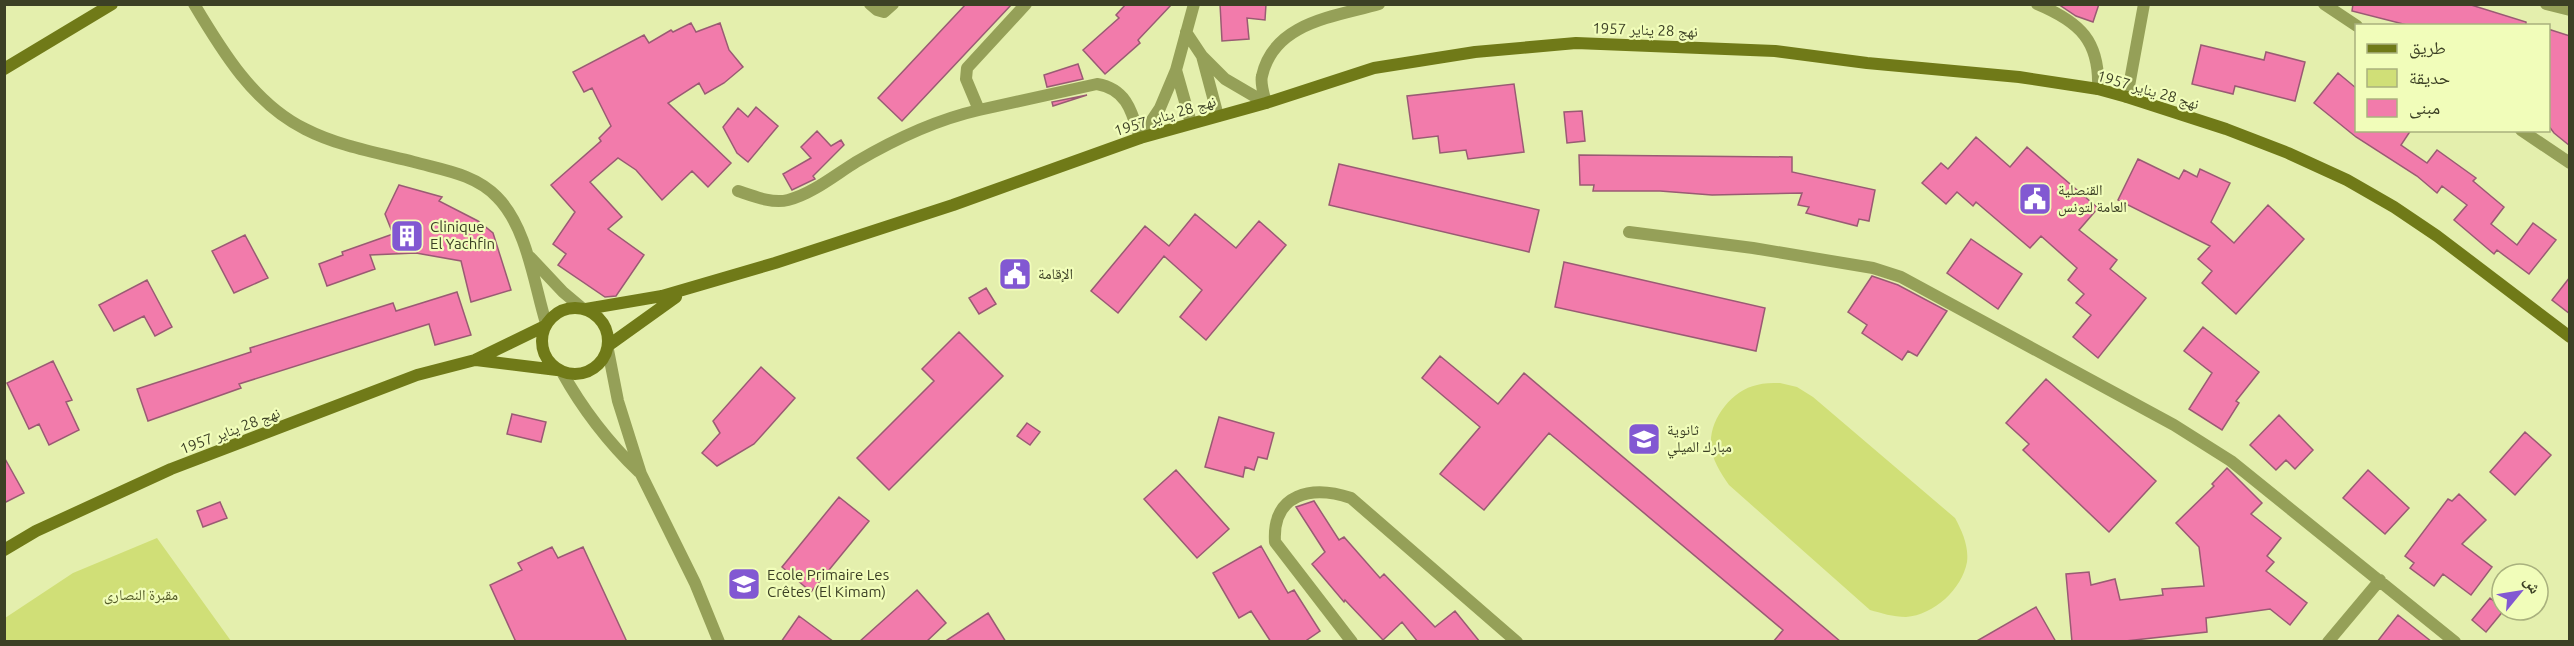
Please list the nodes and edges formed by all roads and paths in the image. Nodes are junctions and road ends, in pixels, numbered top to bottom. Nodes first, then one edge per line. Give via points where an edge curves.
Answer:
1 (112, 4) edge
2 (194, 4) edge
3 (870, 4) edge
4 (893, 4) edge
5 (1026, 4) edge
6 (1194, 4) edge
7 (1379, 4) edge
8 (2037, 4) edge
9 (2144, 4) edge
10 (2324, 4) edge
11 (2546, 4) edge
12 (2570, 10) edge
13 (2355, 25) edge
14 (1186, 32) junction
15 (1202, 56) junction
16 (4, 69) edge
17 (1176, 70) junction
18 (2098, 89) junction
19 (2127, 97) junction
20 (1266, 103) junction
21 (979, 110) junction
22 (1218, 116) junction
23 (1191, 123) junction
24 (2524, 132) edge
25 (1140, 138) junction
26 (2570, 163) edge
27 (738, 191) dead end
28 (1629, 232) dead end
29 (527, 254) junction
30 (687, 289) junction
31 (584, 308) junction
32 (545, 325) junction
33 (2570, 337) edge
34 (608, 348) junction
35 (474, 360) junction
36 (560, 371) junction
37 (642, 474) junction
38 (4, 550) edge
39 (2380, 580) junction
40 (719, 642) edge
41 (1352, 642) edge
42 (1517, 642) edge
43 (2328, 642) edge
44 (2455, 642) edge

1 - 16 street
2 - 29 street via 232,62 273,109 304,129 340,142 470,177 485,186 508,211
3 - 4 street via 884,12
5 - 21 street via 967,68 966,79
6 - 14 street
7 - 20 street via 1302,26 1274,47 1261,78
8 - 18 street via 2076,27 2089,40 2098,64
9 - 19 street
10 - 13 street
11 - 12 street
14 - 15 street
14 - 17 street
15 - 20 street via 1225,79
15 - 22 street
17 - 23 street
17 - 25 street via 1160,108
18 - 19 street, نهج 28 يناير 1957
18 - 20 street, نهج 28 يناير 1957 via 1775,51 1576,43 1476,51 1374,69
19 - 33 street, نهج 28 يناير 1957 via 2226,129 2347,180 2437,236
20 - 22 street, نهج 28 يناير 1957
21 - 25 street via 1105,85 1119,92 1129,104
21 - 27 street via 931,123 786,201
22 - 23 street, نهج 28 يناير 1957
23 - 25 street, نهج 28 يناير 1957
24 - 26 street
25 - 30 street, نهج 28 يناير 1957 via 867,234
28 - 39 street via 1764,249 1873,268 1901,277 2174,425 2231,461
29 - 31 street via 562,292
29 - 32 street
30 - 31 street, نهج 28 يناير 1957
30 - 34 street, نهج 28 يناير 1957 via 647,315
31 - 32 street via 562,310
31 - 34 street via 604,323
32 - 35 street, نهج 28 يناير 1957
32 - 36 street via 543,350
34 - 36 street via 598,366 590,371
34 - 37 street via 618,401
35 - 36 street, نهج 28 يناير 1957
35 - 38 street, نهج 28 يناير 1957 via 417,375 171,469 36,531
36 - 37 street via 589,416
37 - 40 street
39 - 43 street
39 - 44 street
41 - 42 street via 1275,542 1274,524 1280,510 1293,498 1331,492 1351,498

